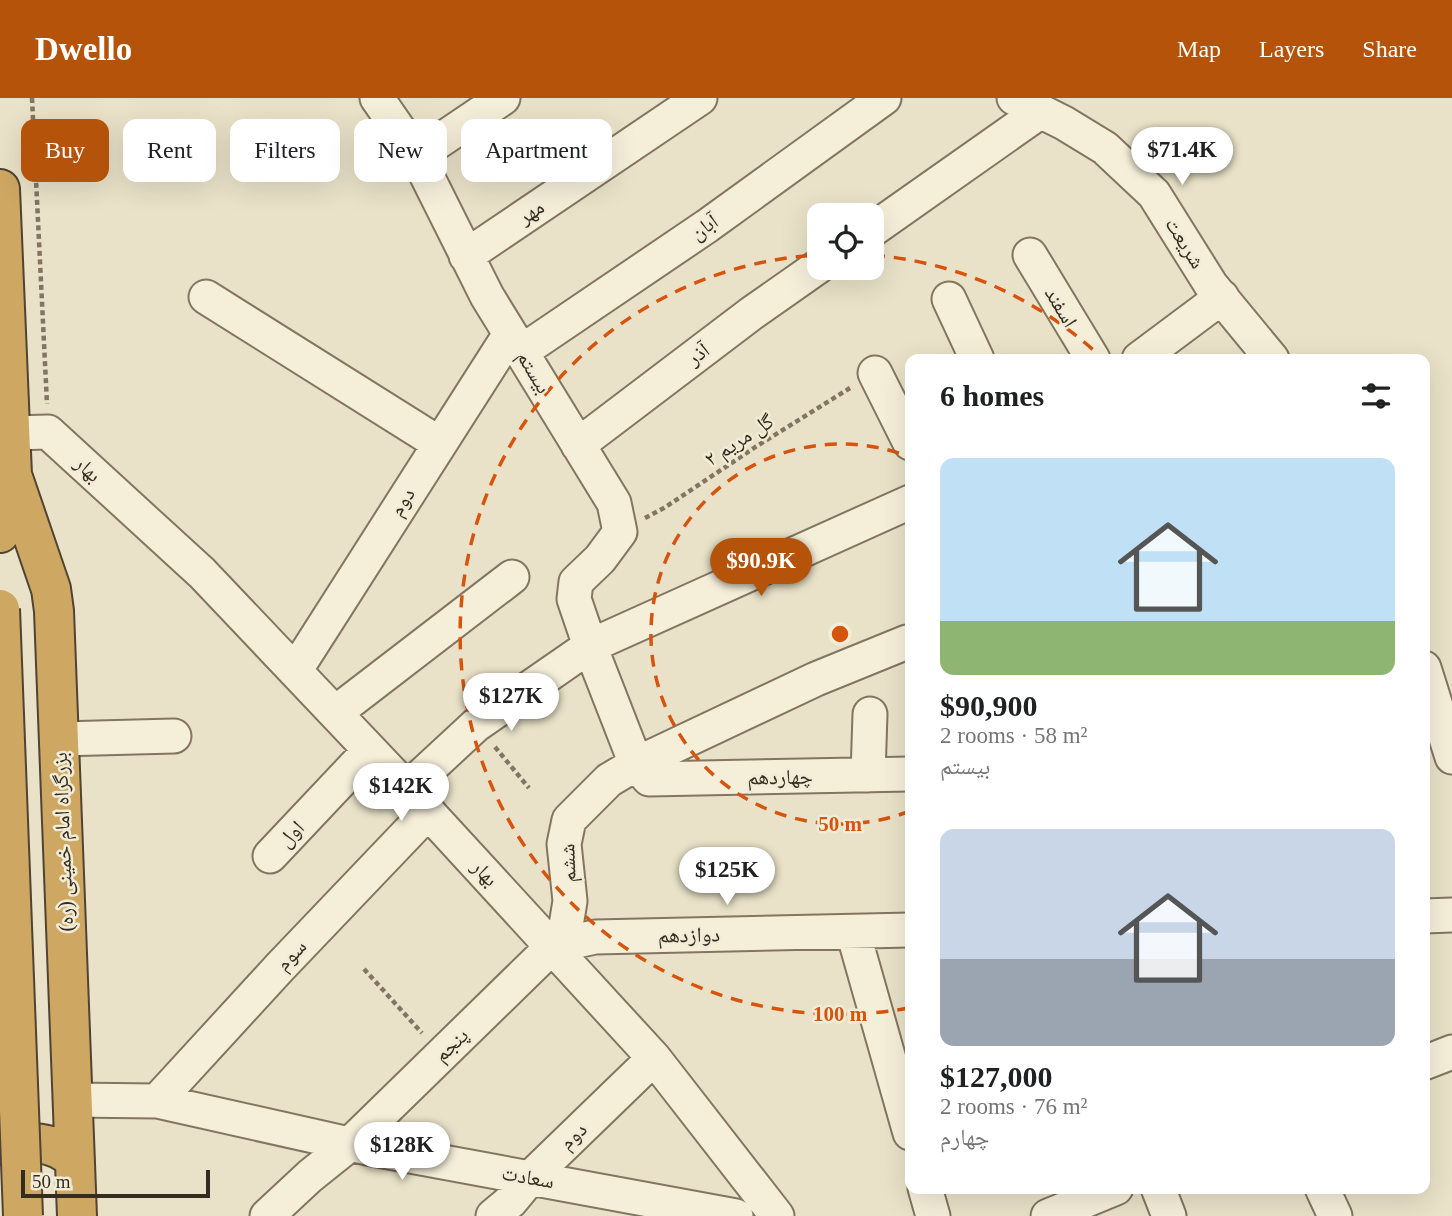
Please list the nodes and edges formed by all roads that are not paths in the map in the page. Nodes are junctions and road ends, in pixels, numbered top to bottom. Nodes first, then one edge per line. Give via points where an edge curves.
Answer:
1 (377, 98) edge
2 (503, 98) edge
3 (700, 98) edge
4 (884, 98) edge
5 (1028, 105) edge
6 (391, 119) edge
7 (447, 136) edge
8 (430, 182) edge
9 (0, 189) edge
10 (884, 220) edge
11 (1030, 255) dead end
12 (466, 256) junction
13 (807, 274) edge
14 (206, 297) dead end
15 (1222, 297) junction
16 (949, 299) dead end
17 (516, 343) junction
18 (975, 354) edge
19 (1090, 354) edge
20 (1146, 354) edge
21 (1268, 354) edge
22 (875, 373) road end
23 (10, 433) junction
24 (905, 433) edge
25 (440, 444) junction
26 (578, 445) junction
27 (12, 475) junction
28 (905, 504) edge
29 (0, 533) edge
30 (512, 577) dead end
31 (0, 609) edge
32 (905, 642) edge
33 (590, 646) junction
34 (295, 671) junction
35 (1430, 696) edge
36 (335, 713) junction
37 (870, 714) dead end
38 (174, 736) dead end
39 (59, 739) junction
40 (370, 750) junction
41 (1442, 752) edge
42 (642, 771) junction
43 (905, 774) edge
44 (868, 775) junction
45 (417, 800) junction
46 (270, 856) dead end
47 (1452, 915) edge
48 (1430, 916) edge
49 (905, 930) edge
50 (853, 932) junction
51 (553, 946) junction
52 (1452, 1052) edge
53 (654, 1058) junction
54 (1430, 1061) edge
55 (72, 1100) junction
56 (157, 1101) junction
57 (905, 1115) edge
58 (350, 1144) junction
59 (0, 1145) edge
60 (75, 1160) junction
61 (927, 1194) edge
62 (1101, 1194) edge
63 (1160, 1194) edge
64 (1325, 1194) edge
65 (514, 1203) edge
66 (23, 1216) edge
67 (77, 1216) edge
68 (267, 1216) edge
69 (736, 1216) edge
70 (777, 1216) edge
71 (933, 1216) edge
72 (1048, 1216) edge
73 (1169, 1216) edge
74 (1335, 1216) edge

1 - 6 street, بیستم
2 - 7 street
3 - 12 street, مهر
4 - 17 street, آبان via 707,226
5 - 10 street
5 - 15 street, شریعت via 1105,148 1154,194
8 - 12 street, بیستم
9 - 23 highway, بزرگراه امام خمینی (ره)
11 - 19 street, اسفند
12 - 17 street, بیستم
13 - 26 street, آذر
14 - 25 street
15 - 20 street
15 - 21 street, شریعت
16 - 18 street
17 - 25 street, دوم
17 - 26 street, بیستم
22 - 24 street
23 - 27 highway, بزرگراه امام خمینی (ره)
23 - 34 street, بهار via 48,432 202,573
25 - 34 street, دوم
26 - 33 street, بیستم via 614,503 620,532 576,582 574,598
27 - 29 highway, بزرگراه امام خمینی (ره)
27 - 39 highway, بزرگراه امام خمینی (ره) via 52,594
28 - 33 street
30 - 36 street
31 - 66 highway, bridge
32 - 42 street, ششم via 816,679
33 - 42 street
33 - 45 street, سوم via 477,725
34 - 36 street, بهار
35 - 41 street
36 - 40 street, بهار
37 - 44 street
38 - 39 street
39 - 55 highway, بزرگراه امام خمینی (ره)
40 - 45 street, بهار
40 - 46 street, اول
42 - 44 street, چهاردهم
42 - 51 street, ششم via 609,780 569,820 564,844 570,901 565,932
43 - 44 street, چهاردهم
45 - 51 street, بهار
45 - 56 street, سوم via 280,967
47 - 48 street
49 - 50 street, دوازدهم
50 - 51 street, دوازدهم via 595,937
50 - 57 street
51 - 53 street, بهار
51 - 58 street, پنجم
52 - 54 street
53 - 65 street, دوم
53 - 70 street, بهار
55 - 56 street, سعادت
55 - 60 highway, بزرگراه امام خمینی (ره)
56 - 58 street, سعادت
58 - 65 street, سعادت
58 - 68 street, پنجم
59 - 60 highway via 35,1142 64,1151
60 - 67 highway, بزرگراه امام خمینی (ره)
61 - 71 street
62 - 72 street
63 - 73 street
64 - 74 street
65 - 69 street, سعادت

